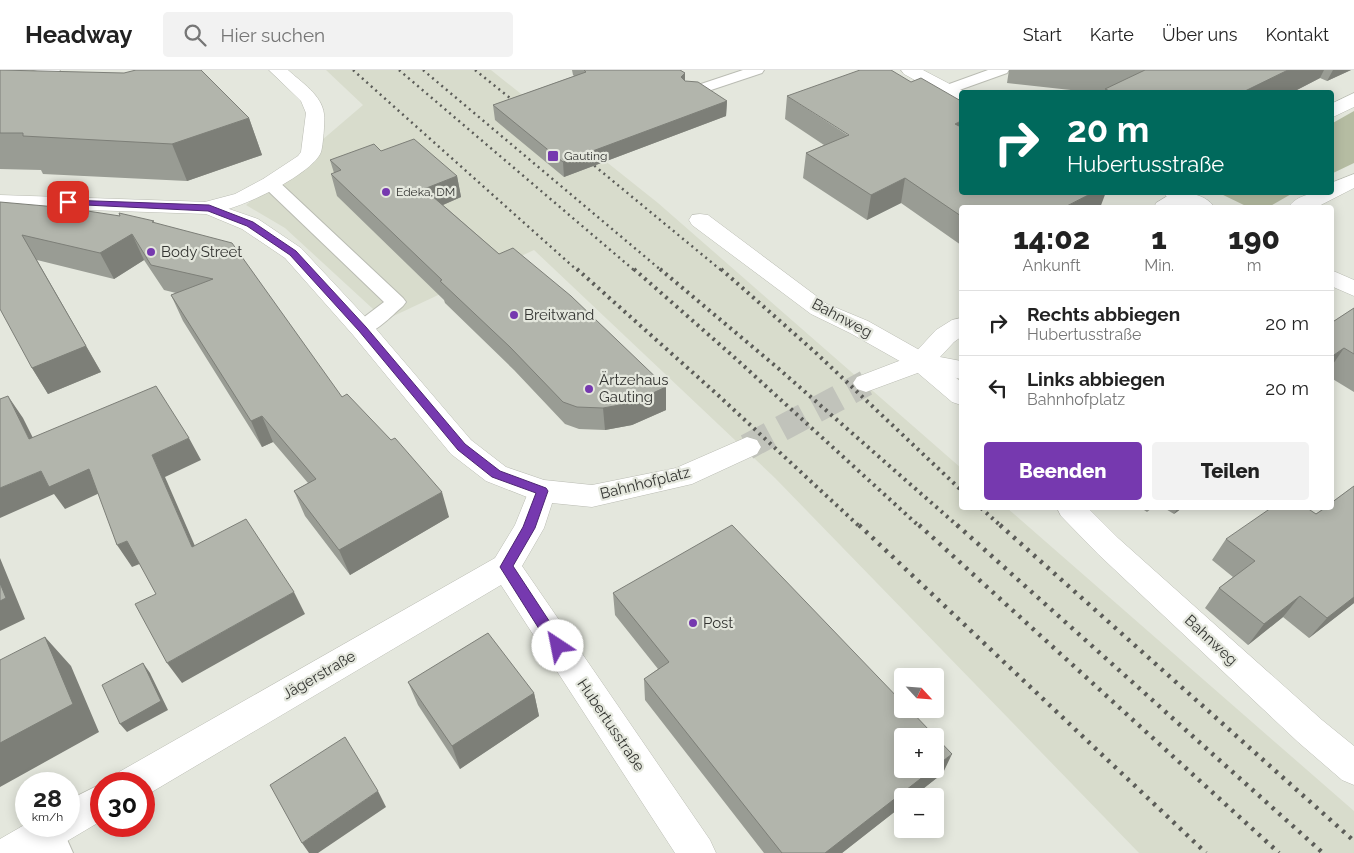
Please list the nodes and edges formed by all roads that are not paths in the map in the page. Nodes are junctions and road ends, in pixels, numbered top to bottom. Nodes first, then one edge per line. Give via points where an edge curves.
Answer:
1 (53, 70) edge
2 (278, 70) edge
3 (757, 70) edge
4 (913, 70) edge
5 (1002, 70) edge
6 (0, 85) edge
7 (961, 90) edge
8 (692, 92) edge
9 (0, 93) edge
10 (29, 94) edge
11 (953, 94) edge
12 (1354, 99) edge
13 (1334, 110) edge
14 (1354, 180) edge
15 (270, 183) junction
16 (1334, 190) edge
17 (1181, 195) edge
18 (1184, 195) edge
19 (1324, 195) edge
20 (0, 200) edge
21 (1168, 205) edge
22 (1200, 205) edge
23 (1304, 205) edge
24 (209, 208) junction
25 (700, 220) dead end
26 (1334, 279) edge
27 (1354, 290) edge
28 (959, 327) edge
29 (362, 329) junction
30 (921, 362) junction
31 (959, 370) edge
32 (866, 383) tunnel mouth
33 (959, 394) edge
34 (747, 447) tunnel mouth
35 (542, 491) junction
36 (1073, 510) edge
37 (506, 567) junction
38 (1354, 768) edge
39 (153, 772) edge
40 (49, 837) edge
41 (12, 853) edge
42 (697, 853) edge

1 - 6 lane
2 - 15 street via 309,99 315,113 311,152 305,160
3 - 8 lane
4 - 11 street
5 - 7 lane
9 - 10 lane
12 - 13 street
14 - 16 street
15 - 24 street via 242,198
15 - 29 lane via 396,302
17 - 21 street
18 - 22 street
19 - 23 street
20 - 24 street
24 - 29 street, Bahnhofplatz via 250,224 285,246
25 - 30 street, Bahnweg via 819,309
26 - 27 street
28 - 30 street via 945,336
29 - 35 street, Bahnhofplatz via 462,447 496,474
30 - 31 street
30 - 32 street
30 - 33 street, Bahnweg
34 - 35 street, Bahnhofplatz via 682,477 592,496
35 - 37 street via 529,528
36 - 38 street, Bahnweg via 1108,546
37 - 39 street, Jägerstraße
37 - 42 street, Hubertusstraße
40 - 41 street

